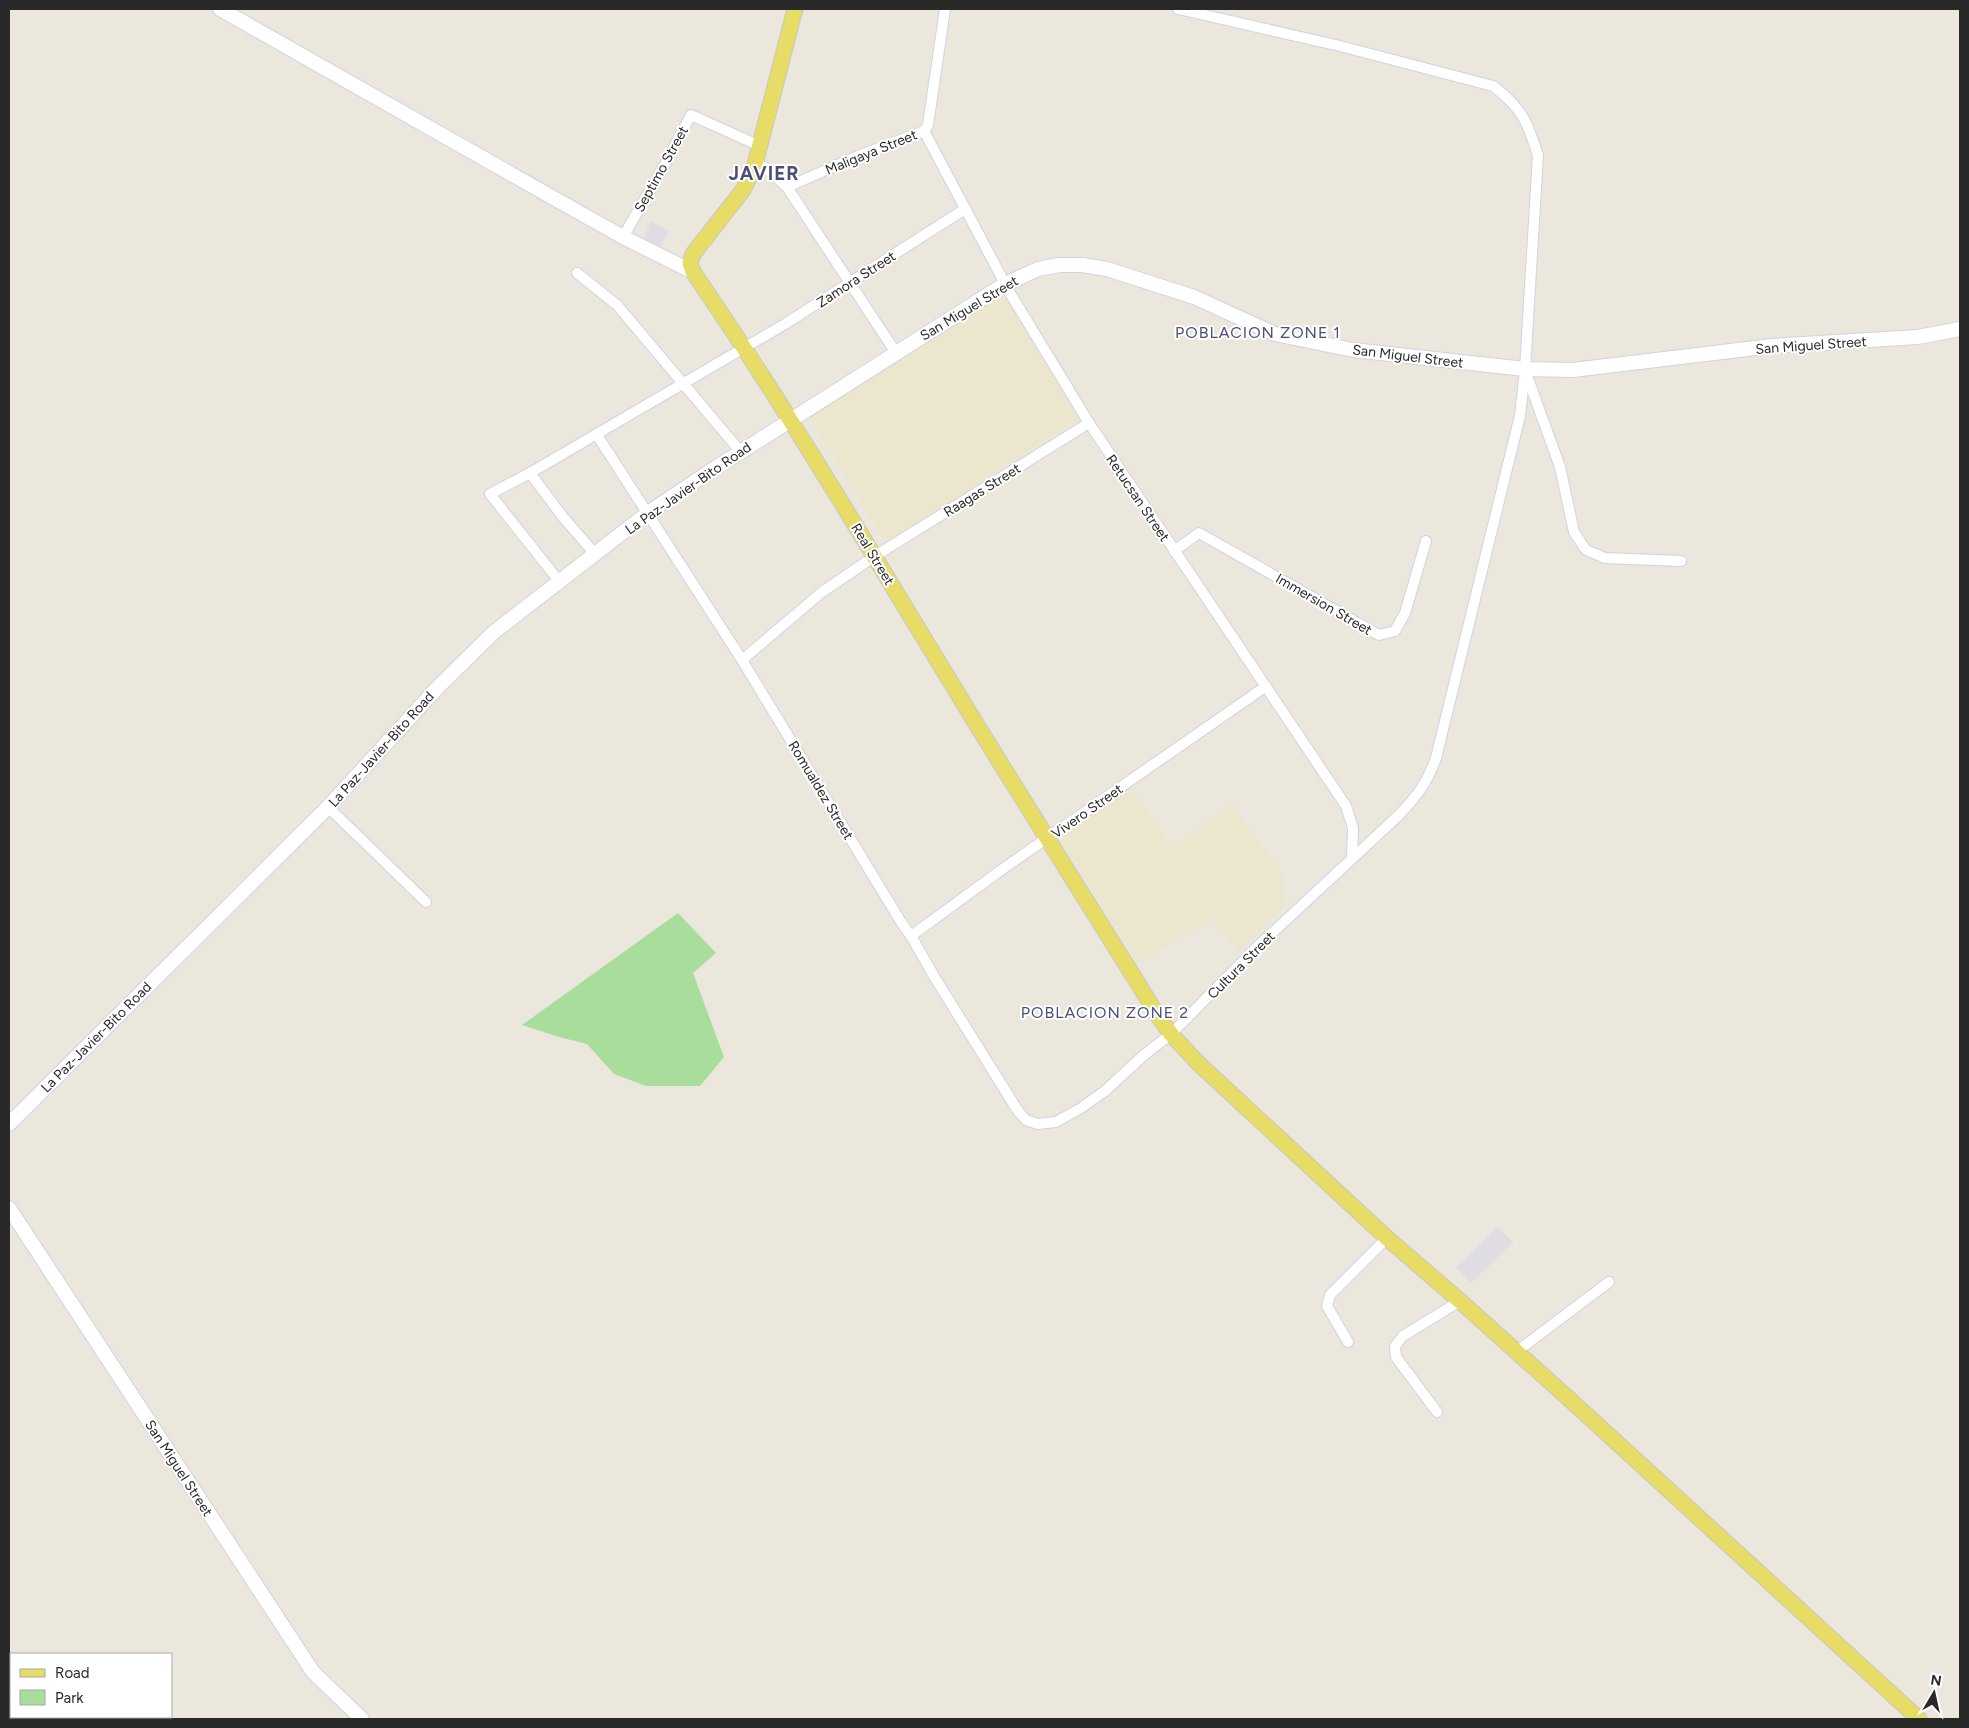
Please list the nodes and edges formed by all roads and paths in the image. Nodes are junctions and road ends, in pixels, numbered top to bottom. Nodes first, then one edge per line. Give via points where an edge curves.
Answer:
1 (220, 9) edge
2 (795, 9) edge
3 (945, 9) edge
4 (1178, 9) edge
5 (924, 131) junction
6 (760, 146) junction
7 (756, 164) junction
8 (787, 188) junction
9 (965, 209) junction
10 (623, 237) junction
11 (692, 272) junction
12 (577, 273) dead end
13 (849, 284) junction
14 (1005, 284) junction
15 (1960, 329) edge
16 (745, 348) junction
17 (896, 353) junction
18 (1525, 369) junction
19 (683, 383) junction
20 (790, 419) junction
21 (1089, 423) junction
22 (596, 435) junction
23 (740, 451) junction
24 (530, 473) junction
25 (648, 514) junction
26 (1426, 541) dead end
27 (1174, 551) junction
28 (595, 554) junction
29 (875, 556) junction
30 (1681, 561) dead end
31 (560, 581) junction
32 (742, 660) junction
33 (1265, 687) junction
34 (328, 808) junction
35 (1048, 839) junction
36 (1352, 858) junction
37 (426, 902) dead end
38 (911, 936) junction
39 (1171, 1034) junction
40 (1056, 1122) joint
41 (9, 1124) edge
42 (9, 1208) edge
43 (1387, 1238) junction
44 (1609, 1282) dead end
45 (1460, 1301) junction
46 (1348, 1342) dead end
47 (1516, 1352) junction
48 (1437, 1412) dead end
49 (362, 1719) edge
50 (1919, 1719) edge

1 - 10 street
2 - 6 main road
3 - 5 street, Maligaya Street via 928,125
4 - 18 street, Cultura Street via 1340,46 1493,86 1510,99 1528,123 1538,155
5 - 8 street, Maligaya Street
5 - 9 street, Retucsan Street
6 - 7 main road
6 - 10 street, Septimo Street via 690,115
7 - 8 street via 771,172
7 - 11 main road via 743,190 693,254
8 - 13 street
9 - 13 street, Zamora Street
9 - 14 street, Retucsan Street
10 - 11 street
11 - 16 main road, Real Street
12 - 19 street via 617,305
13 - 16 street, Zamora Street
13 - 17 street
14 - 17 street, San Miguel Street
14 - 18 street, San Miguel Street via 1038,269 1082,265 1194,297 1274,334 1353,350
14 - 21 street, Retucsan Street
15 - 18 street, San Miguel Street via 1918,338 1772,346 1573,370
16 - 19 street, Zamora Street
16 - 20 main road, Real Street
17 - 20 street, San Miguel Street
18 - 30 street via 1560,467 1574,532 1586,550 1605,558
18 - 36 street, Cultura Street via 1520,416 1430,773 1417,796
19 - 22 street
19 - 23 street
20 - 23 street, La Paz-Javier-Bito Road
20 - 29 main road, Real Street
21 - 27 street, Retucsan Street
21 - 29 street, Raagas Street
22 - 24 street
22 - 25 street, Romualdez Street
23 - 25 street, La Paz-Javier-Bito Road
24 - 28 street
24 - 31 street via 490,494
25 - 28 street, La Paz-Javier-Bito Road
25 - 32 street, Romualdez Street
26 - 27 street, Immersion Street via 1405,613 1395,631 1379,635 1199,533
27 - 33 street, Retucsan Street
28 - 31 street, La Paz-Javier-Bito Road
29 - 32 street, Raagas Street via 822,592
29 - 35 main road, Real Street
31 - 34 street, La Paz-Javier-Bito Road via 479,646 400,726
32 - 38 street, Romualdez Street
33 - 35 street, Vivero Street
33 - 36 street, Retucsan Street via 1346,806 1354,828
34 - 37 street
34 - 41 street, La Paz-Javier-Bito Road
35 - 38 street, Vivero Street
35 - 39 main road, Real Street
36 - 39 street, Cultura Street
38 - 40 street, Romualdez Street via 1018,1111 1026,1120 1038,1124
39 - 40 street, Cultura Street via 1105,1091
39 - 43 main road, Real Street via 1198,1063
42 - 49 street, San Miguel Street via 313,1672
43 - 45 main road, Real Street
43 - 46 street via 1330,1295 1327,1306
44 - 47 street
45 - 47 main road, Real Street
45 - 48 street via 1403,1336 1395,1346 1396,1357
47 - 50 main road, Real Street

